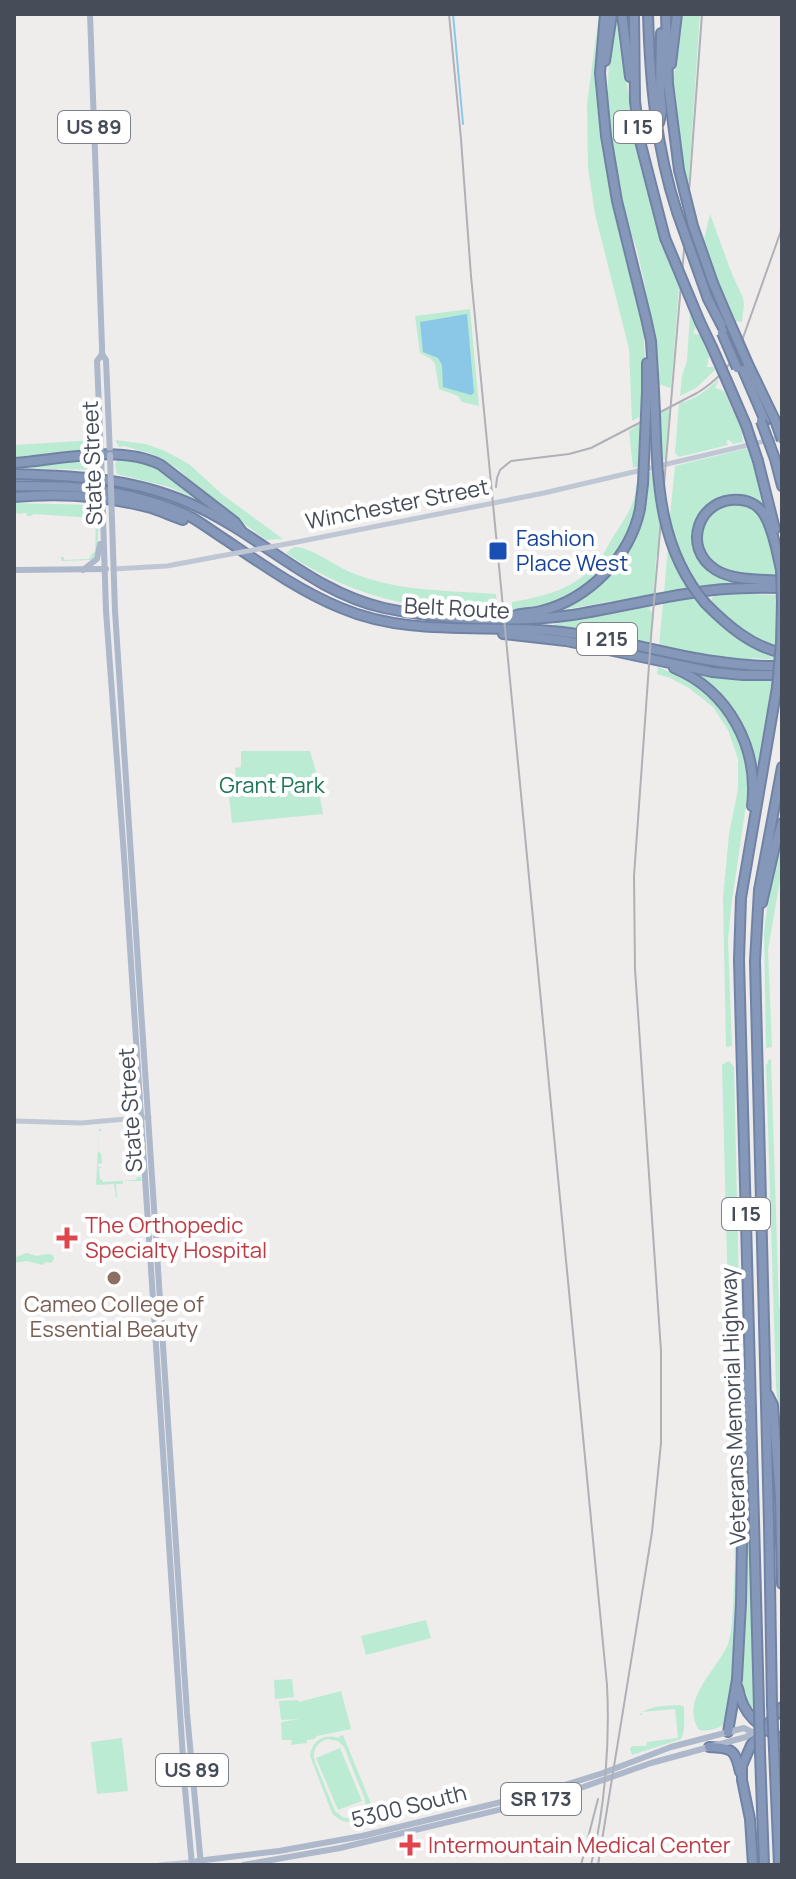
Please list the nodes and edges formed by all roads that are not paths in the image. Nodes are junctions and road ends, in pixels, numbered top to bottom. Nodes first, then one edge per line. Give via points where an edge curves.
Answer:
1 (90, 14) edge
2 (605, 14) edge
3 (612, 14) edge
4 (622, 14) edge
5 (634, 14) edge
6 (648, 14) edge
7 (664, 14) edge
8 (677, 14) edge
9 (670, 105) junction
10 (603, 107) junction
11 (657, 127) junction
12 (640, 141) junction
13 (708, 299) junction
14 (651, 391) junction
15 (767, 421) junction
16 (782, 438) edge
17 (105, 455) junction
18 (776, 458) junction
19 (14, 463) edge
20 (782, 469) edge
21 (14, 474) edge
22 (14, 486) edge
23 (782, 486) edge
24 (14, 497) edge
25 (103, 517) junction
26 (243, 534) junction
27 (223, 538) junction
28 (104, 569) junction
29 (113, 569) junction
30 (14, 570) edge
31 (83, 570) junction
32 (781, 570) edge
33 (782, 581) edge
34 (782, 590) edge
35 (782, 602) edge
36 (460, 617) junction
37 (430, 628) junction
38 (781, 643) edge
39 (782, 653) edge
40 (627, 654) junction
41 (782, 666) edge
42 (782, 674) edge
43 (782, 767) edge
44 (782, 823) edge
45 (741, 898) junction
46 (756, 931) junction
47 (145, 1118) junction
48 (14, 1121) edge
49 (749, 1362) junction
50 (766, 1391) junction
51 (782, 1584) edge
52 (737, 1679) junction
53 (782, 1707) edge
54 (782, 1725) edge
55 (764, 1729) junction
56 (728, 1732) junction
57 (752, 1732) junction
58 (782, 1739) edge
59 (709, 1747) junction
60 (742, 1780) junction
61 (321, 1848) junction
62 (192, 1863) edge
63 (201, 1863) edge
64 (160, 1865) edge
65 (243, 1865) edge
66 (753, 1865) edge
67 (764, 1865) edge
68 (779, 1865) edge

1 - 17 main road, State Street / US 89 via 102,354 97,361
2 - 10 highway
3 - 10 highway
4 - 12 highway
5 - 12 highway, Veterans Memorial Highway / I 15
6 - 11 highway, I 15
7 - 9 highway
7 - 11 highway via 662,112
8 - 9 highway
9 - 15 highway, bridge via 693,226
10 - 14 highway via 611,169 646,318
11 - 13 highway, I 15, bridge via 677,212
12 - 32 highway, Veterans Memorial Highway / I 15, bridge via 665,238 758,461
13 - 15 highway, bridge
13 - 15 highway, I 15, bridge
14 - 36 highway, bridge via 640,510 623,551 598,581 542,611
14 - 39 highway, bridge via 661,505 679,565 691,587 741,636
15 - 16 highway, bridge
15 - 18 highway, I 15, bridge
16 - 29 main road, Winchester Street, bridge via 518,499 161,567
17 - 19 highway
17 - 25 main road, State Street / US 89, bridge
17 - 26 highway via 161,465 235,522
17 - 29 main road, State Street / US 89, bridge
18 - 20 highway
18 - 23 highway, I 15
21 - 26 highway, Belt Route / I 215 via 96,478 152,489 198,507
22 - 27 highway, Belt Route / I 215 via 97,489 150,501
24 - 27 highway via 96,498 148,507
25 - 28 main road, State Street / US 89
25 - 31 main road via 99,555
26 - 36 highway, Belt Route / I 215 via 351,598 395,610
27 - 37 highway, Belt Route / I 215 via 342,609
28 - 29 main road, Winchester Street
28 - 31 main road, Winchester Street
28 - 47 main road, State Street / US 89
29 - 47 main road, State Street / US 89
30 - 31 main road, Winchester Street
32 - 33 highway via 757,506 728,500 707,510 697,534 707,562 731,576
32 - 35 highway, Veterans Memorial Highway / I 15, bridge
34 - 36 highway, Belt Route / I 215 via 697,592 540,619
35 - 38 highway, Veterans Memorial Highway / I 15
37 - 40 highway via 545,638
37 - 41 highway, Belt Route / I 215 via 560,632 713,662
38 - 45 highway, Veterans Memorial Highway / I 15, bridge
40 - 42 highway via 712,672
40 - 45 highway via 694,678 723,702 739,728 753,779
43 - 46 highway, Veterans Memorial Highway / I 15
44 - 46 highway
45 - 49 highway, Veterans Memorial Highway / I 15
46 - 50 highway, Veterans Memorial Highway / I 15
47 - 48 main road
47 - 62 main road, State Street / US 89
47 - 63 main road, State Street / US 89
49 - 52 highway via 744,1375
49 - 67 highway, Veterans Memorial Highway / I 15, bridge
50 - 51 highway via 773,1405
50 - 68 highway, Veterans Memorial Highway / I 15, bridge
52 - 55 highway via 742,1706
52 - 56 highway
53 - 55 highway
54 - 55 main road, 5300 South / SR 173
55 - 57 main road, 5300 South / SR 173
55 - 58 highway
55 - 60 highway via 745,1757
56 - 57 main road, 5300 South / SR 173
56 - 61 main road, 5300 South / SR 173 via 546,1791
57 - 59 main road, 5300 South / SR 173
59 - 60 highway via 733,1751
59 - 61 main road, 5300 South / SR 173 via 548,1798
60 - 66 highway
61 - 63 main road, 5300 South / SR 173
61 - 65 main road
62 - 63 main road, 5300 South / SR 173
62 - 64 main road, 5300 South

